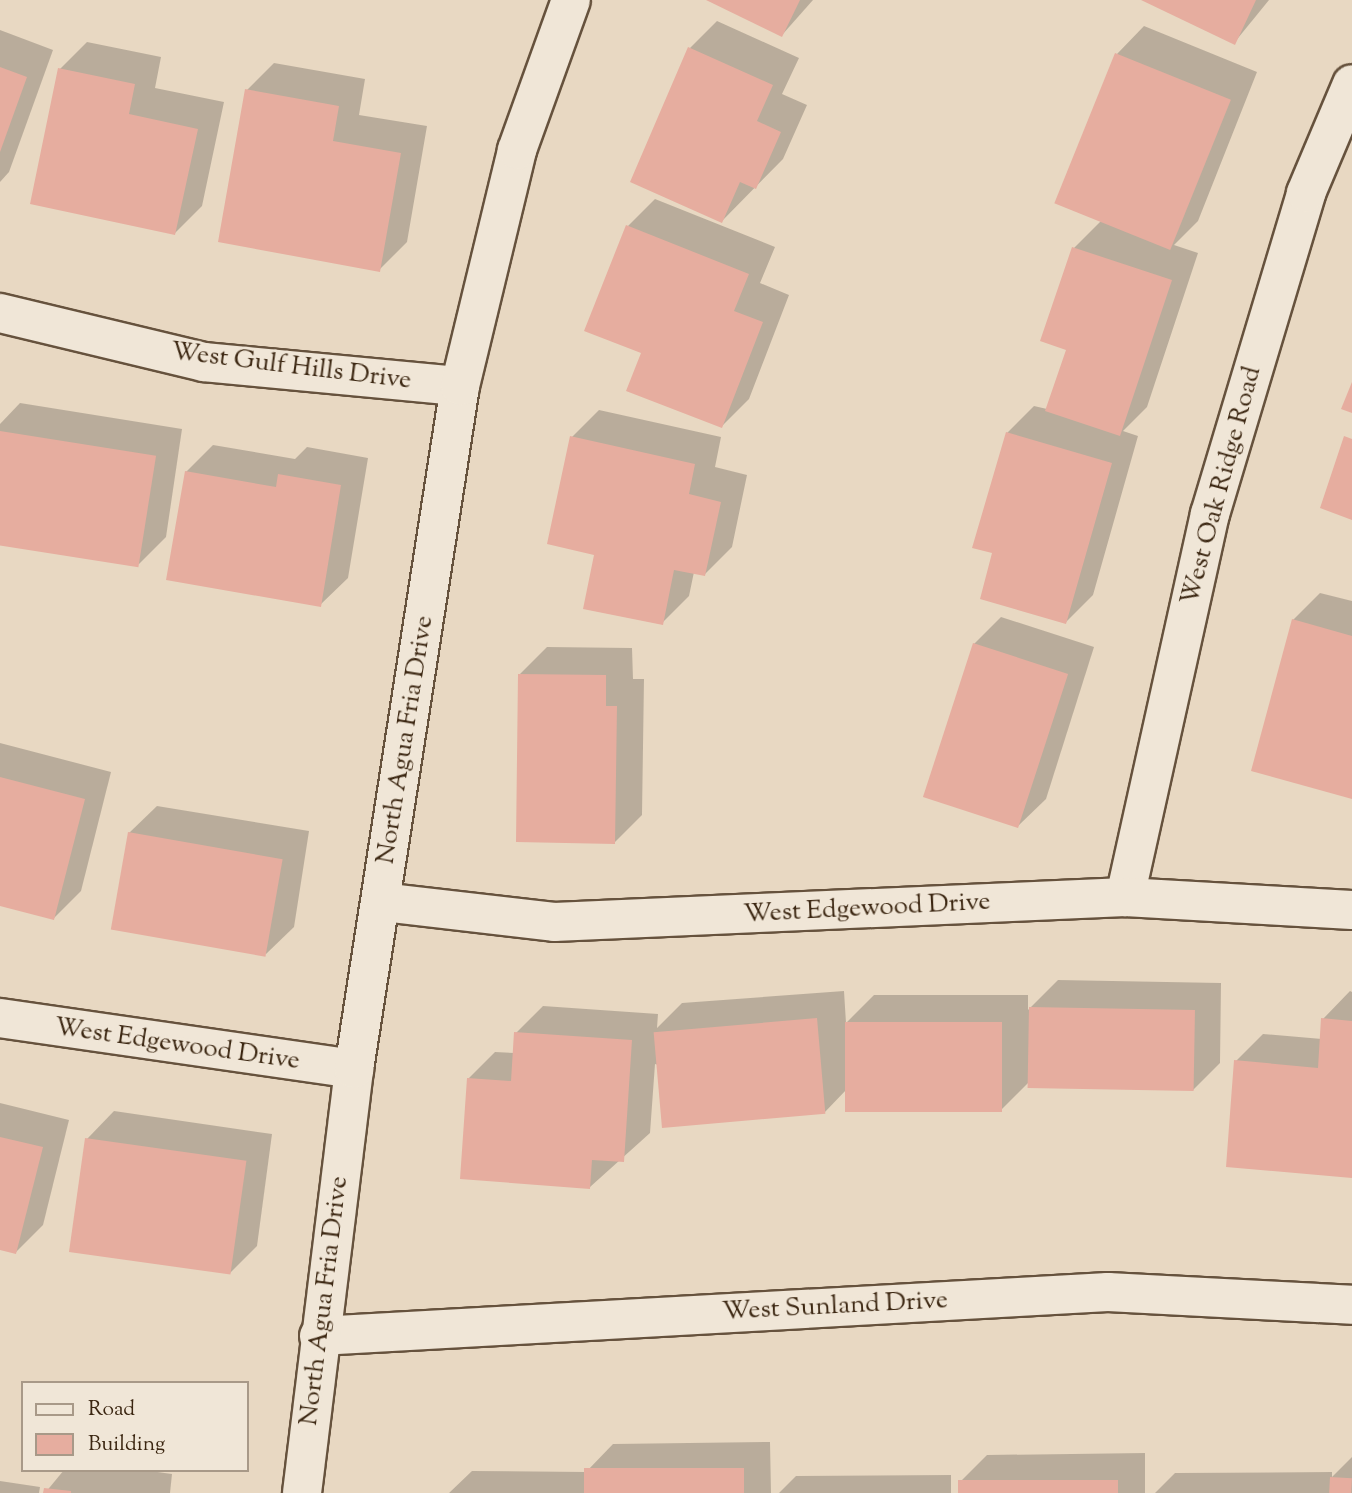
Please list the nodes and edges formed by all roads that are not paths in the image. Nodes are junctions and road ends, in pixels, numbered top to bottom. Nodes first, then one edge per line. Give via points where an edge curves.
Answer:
1 (571, 0) edge
2 (1352, 84) edge
3 (0, 313) edge
4 (460, 386) junction
5 (1125, 897) junction
6 (382, 902) junction
7 (1352, 910) edge
8 (0, 1018) edge
9 (354, 1069) junction
10 (1352, 1305) edge
11 (319, 1336) junction
12 (302, 1493) edge

1 - 4 street, North Agua Fria Drive via 517,150
2 - 5 street, West Oak Ridge Road via 1306,193 1210,514
3 - 4 street, West Gulf Hills Drive via 204,362
4 - 6 street, North Agua Fria Drive
5 - 6 street, West Edgewood Drive via 554,922
5 - 7 street, West Edgewood Drive
6 - 9 street, North Agua Fria Drive
8 - 9 street, West Edgewood Drive
9 - 11 street, North Agua Fria Drive
10 - 11 street, West Sunland Drive via 1108,1292
11 - 12 street, North Agua Fria Drive

